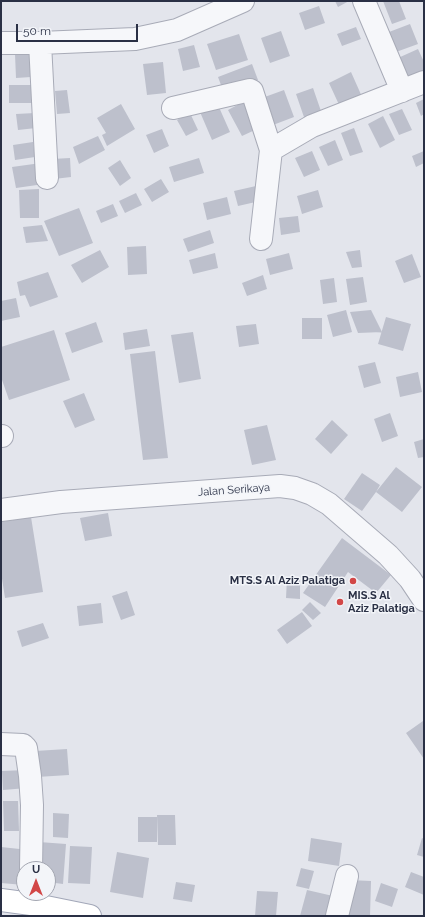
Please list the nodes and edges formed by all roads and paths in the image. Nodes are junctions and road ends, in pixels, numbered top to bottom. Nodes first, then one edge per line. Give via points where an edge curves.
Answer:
1 (243, 1) edge
2 (364, 1) edge
3 (1, 43) edge
4 (40, 43) junction
5 (424, 82) edge
6 (402, 91) junction
7 (173, 108) dead end
8 (271, 150) junction
9 (47, 178) dead end
10 (261, 239) dead end
11 (1, 510) edge
12 (424, 600) edge
13 (1, 744) edge
14 (31, 861) edge
15 (347, 876) dead end
16 (1, 900) edge
17 (16, 900) edge
18 (37, 901) edge
19 (86, 916) edge
20 (337, 916) edge

1 - 4 street via 177,30 135,39
2 - 6 street
3 - 4 street
4 - 9 street
5 - 6 street
6 - 8 street via 312,126
7 - 8 street via 251,90
8 - 10 street
11 - 12 street, Jalan Serikaya via 61,502 280,486 295,488 329,504 388,555 410,579
13 - 14 street via 23,745 26,748 32,805
15 - 20 street
16 - 17 main road
18 - 19 main road

